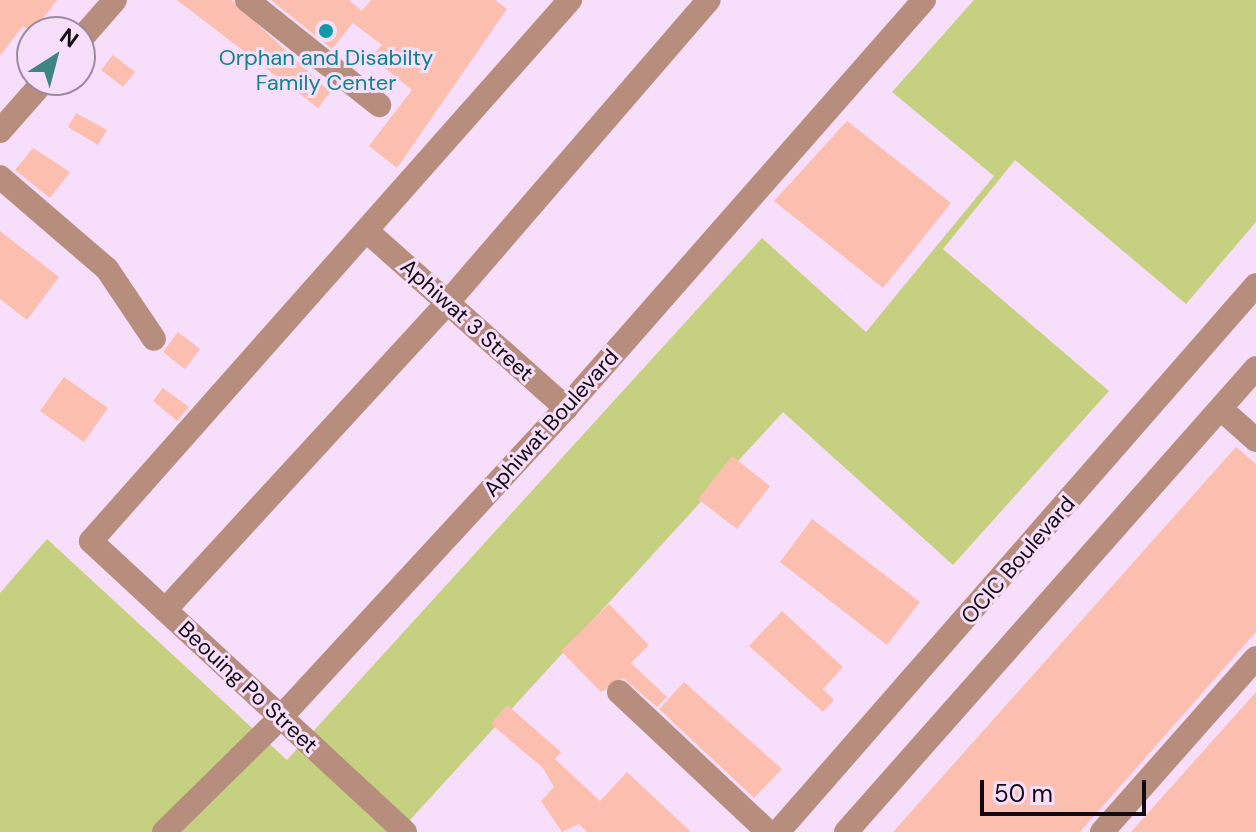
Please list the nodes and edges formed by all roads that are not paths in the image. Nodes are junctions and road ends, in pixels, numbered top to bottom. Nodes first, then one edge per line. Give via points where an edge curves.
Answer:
1 (115, 0) edge
2 (247, 0) edge
3 (570, 0) edge
4 (709, 0) edge
5 (924, 0) edge
6 (96, 22) edge
7 (31, 96) edge
8 (379, 105) dead end
9 (0, 131) edge
10 (0, 177) edge
11 (369, 233) junction
12 (1256, 285) edge
13 (448, 302) junction
14 (154, 339) dead end
15 (1256, 368) edge
16 (566, 408) junction
17 (1221, 409) junction
18 (1256, 440) edge
19 (165, 610) junction
20 (1256, 658) edge
21 (619, 692) dead end
22 (281, 717) junction
23 (858, 828) edge
24 (164, 832) edge
25 (405, 832) edge
26 (768, 832) edge
27 (778, 832) edge
28 (1102, 832) edge

1 - 6 street
2 - 8 street
3 - 11 street
4 - 13 street
5 - 16 street, Aphiwat Boulevard
7 - 9 street
10 - 14 street via 107,269
11 - 13 street, Aphiwat 3 Street
11 - 19 street, Beouing Po Street via 91,541
12 - 27 street, OCIC Boulevard
13 - 16 street, Aphiwat 3 Street
13 - 19 street
15 - 17 street
16 - 22 street, Aphiwat Boulevard
17 - 18 street
17 - 23 street
19 - 22 street, Beouing Po Street
20 - 28 street
21 - 26 street
22 - 24 street, Aphiwat Boulevard
22 - 25 street, Beouing Po Street

